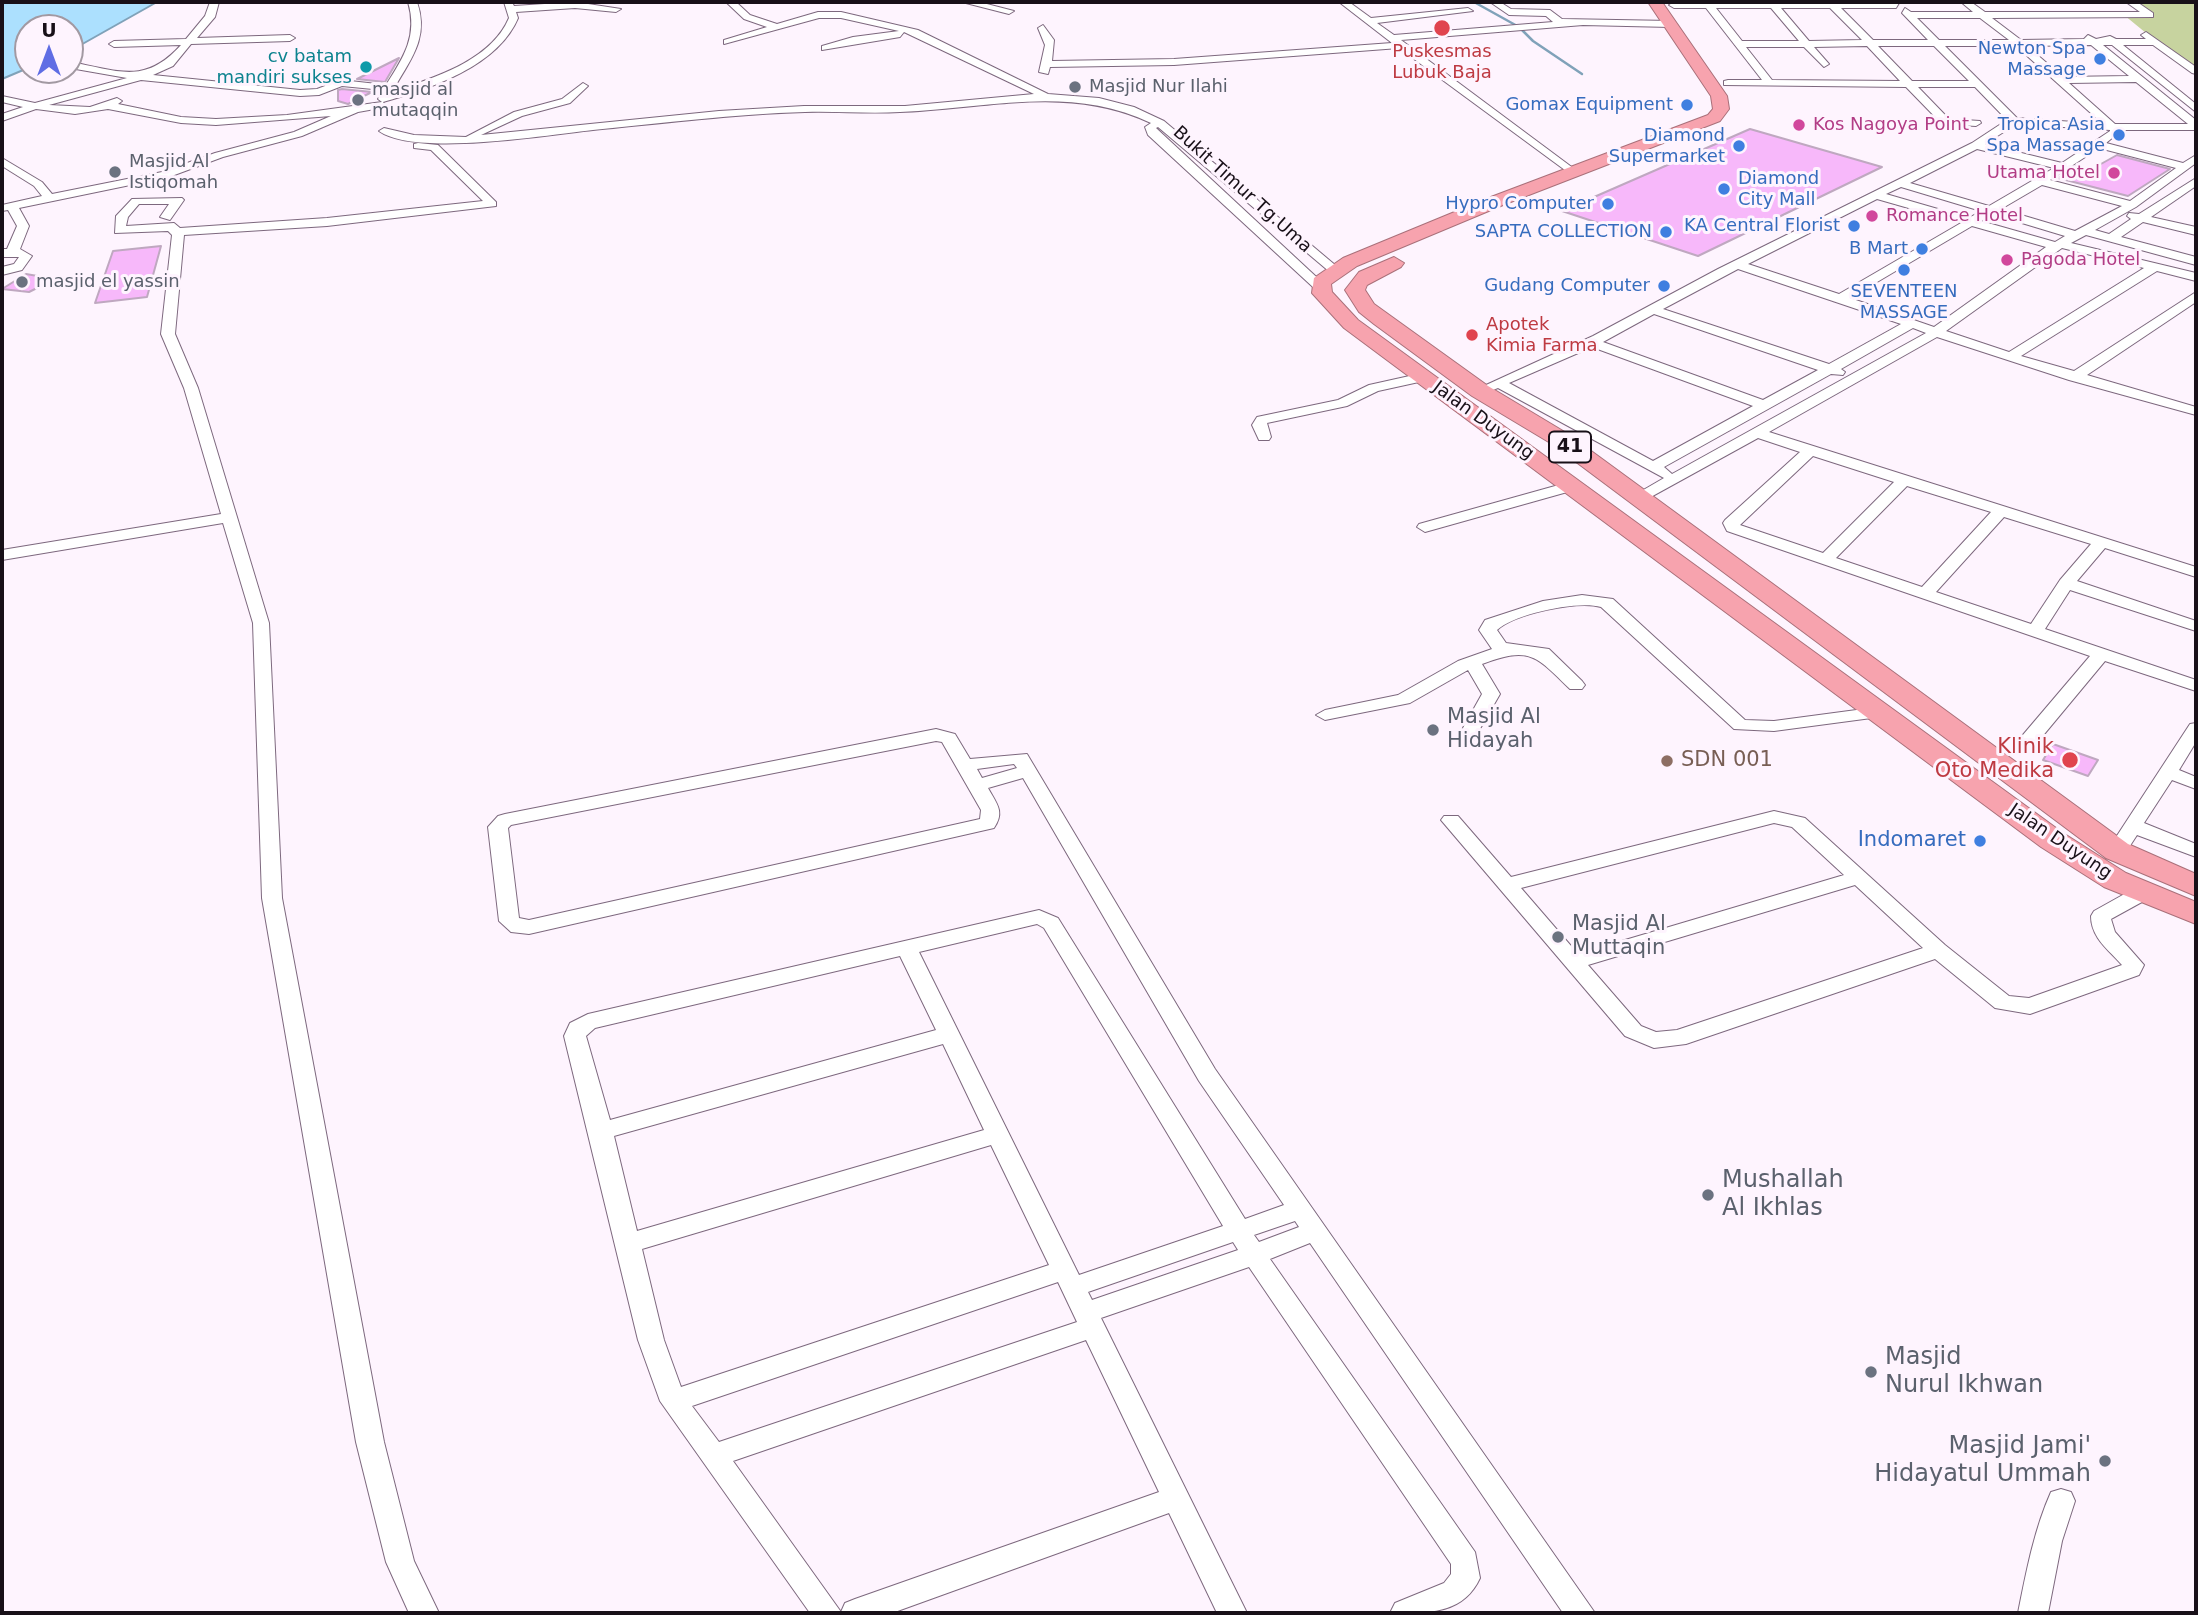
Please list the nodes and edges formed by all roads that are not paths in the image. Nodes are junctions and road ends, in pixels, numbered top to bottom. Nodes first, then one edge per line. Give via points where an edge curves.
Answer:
1 (214, 2) edge
2 (413, 2) edge
3 (731, 2) edge
4 (967, 2) edge
5 (1343, 2) edge
6 (1451, 2) edge
7 (1493, 2) edge
8 (1655, 2) edge
9 (1966, 2) edge
10 (2041, 2) edge
11 (2062, 2) edge
12 (2131, 2) edge
13 (1673, 3) edge
14 (1832, 3) edge
15 (1895, 3) edge
16 (511, 5) edge
17 (1709, 5) junction
18 (1774, 5) junction
19 (1009, 8) dead end
20 (616, 9) dead end
21 (1468, 11) junction
22 (1910, 15) junction
23 (1983, 15) junction
24 (2057, 16) junction
25 (2080, 16) junction
26 (2119, 16) junction
27 (1370, 20) junction
28 (1581, 23) junction
29 (1671, 24) junction
30 (773, 26) junction
31 (1043, 28) dead end
32 (1482, 29) junction
33 (915, 32) junction
34 (290, 38) dead end
35 (1392, 38) junction
36 (188, 41) junction
37 (2155, 41) junction
38 (727, 42) dead end
39 (2093, 42) junction
40 (2115, 42) junction
41 (114, 44) dead end
42 (1737, 44) junction
43 (1808, 44) junction
44 (1871, 44) junction
45 (1937, 44) junction
46 (2020, 44) junction
47 (1403, 45) junction
48 (825, 48) dead end
49 (1698, 50) junction
50 (1046, 64) junction
51 (1824, 64) dead end
52 (2141, 64) junction
53 (2186, 64) junction
54 (84, 67) edge
55 (2196, 71) edge
56 (141, 77) junction
57 (2137, 79) junction
58 (2160, 79) junction
59 (2061, 80) junction
60 (1728, 83) junction
61 (1769, 83) junction
62 (1907, 84) junction
63 (1978, 84) junction
64 (583, 86) dead end
65 (1028, 87) junction
66 (2170, 88) junction
67 (2183, 88) dead end
68 (93, 90) junction
69 (385, 97) junction
70 (1048, 97) junction
71 (2, 99) edge
72 (35, 106) junction
73 (107, 106) junction
74 (2196, 109) edge
75 (354, 110) junction
76 (2011, 117) junction
77 (2, 118) edge
78 (1976, 123) junction
79 (1160, 124) junction
80 (2196, 126) edge
81 (2113, 127) junction
82 (384, 131) junction
83 (2000, 131) junction
84 (453, 141) junction
85 (2097, 144) junction
86 (1976, 145) junction
87 (2196, 158) edge
88 (2, 161) edge
89 (2183, 166) junction
90 (1608, 167) junction
91 (2064, 167) junction
92 (1577, 171) junction
93 (2041, 181) junction
94 (2196, 181) edge
95 (134, 183) junction
96 (1899, 183) junction
97 (1879, 196) junction
98 (50, 200) junction
99 (135, 201) junction
100 (7, 207) edge
101 (1991, 210) junction
102 (2136, 211) junction
103 (166, 217) dead end
104 (1973, 222) junction
105 (2196, 231) edge
106 (178, 232) junction
107 (2082, 233) junction
108 (2111, 238) junction
109 (2058, 245) junction
110 (7, 252) edge
111 (2196, 261) edge
112 (1740, 265) junction
113 (2156, 266) junction
114 (2, 271) edge
115 (1327, 277) junction
116 (2196, 277) edge
117 (2196, 296) edge
118 (1840, 299) junction
119 (1654, 310) junction
120 (1913, 323) junction
121 (1934, 331) junction
122 (1591, 342) junction
123 (2010, 357) junction
124 (1834, 369) junction
125 (1423, 377) junction
126 (2074, 377) junction
127 (1849, 380) junction
128 (1490, 388) junction
129 (2193, 406) edge
130 (1762, 407) junction
131 (1786, 416) junction
132 (1535, 424) junction
133 (1759, 434) junction
134 (1502, 435) junction
135 (1264, 437) dead end
136 (1810, 451) junction
137 (1578, 453) junction
138 (1543, 464) junction
139 (1654, 467) junction
140 (1674, 480) junction
141 (1903, 481) junction
142 (1573, 486) junction
143 (1639, 499) junction
144 (2001, 511) junction
145 (231, 517) junction
146 (1425, 527) dead end
147 (2102, 542) junction
148 (2, 555) edge
149 (1826, 559) junction
150 (2196, 572) edge
151 (2066, 583) junction
152 (1925, 594) junction
153 (2196, 626) edge
154 (2034, 632) junction
155 (1501, 649) junction
156 (2101, 654) junction
157 (1472, 662) junction
158 (1576, 685) dead end
159 (2196, 686) edge
160 (1879, 712) junction
161 (1325, 715) dead end
162 (2196, 728) edge
163 (1468, 737) dead end
164 (2029, 740) dead end
165 (1024, 764) junction
166 (966, 765) junction
167 (2167, 772) junction
168 (2196, 783) edge
169 (977, 785) junction
170 (1451, 820) dead end
171 (2131, 825) junction
172 (2117, 851) junction
173 (2196, 851) edge
174 (1859, 877) junction
175 (1507, 885) junction
176 (2196, 886) edge
177 (2144, 892) junction
178 (2196, 914) edge
179 (906, 946) junction
180 (1938, 950) junction
181 (1574, 962) junction
182 (949, 1034) junction
183 (601, 1131) junction
184 (999, 1134) junction
185 (1301, 1209) junction
186 (1240, 1230) junction
187 (1316, 1230) junction
188 (628, 1243) junction
189 (1254, 1255) junction
190 (1159, 1258) junction
191 (1068, 1279) junction
192 (1173, 1282) junction
193 (1087, 1321) junction
194 (673, 1401) junction
195 (715, 1456) junction
196 (1177, 1498) junction
197 (2061, 1501) dead end
198 (424, 1613) edge
199 (827, 1613) edge
200 (855, 1613) edge
201 (1232, 1613) edge
202 (1405, 1613) edge
203 (1580, 1613) edge
204 (2033, 1613) edge

1 - 36 street via 210,17
2 - 69 street via 420,25 417,45
3 - 30 street via 747,17
4 - 19 street
5 - 27 street
6 - 21 street
7 - 28 street via 1509,12 1549,12 1555,21
8 - 29 highway, Jalan Duyung / 41
9 - 23 street
10 - 24 street
11 - 25 street
12 - 26 street via 2150,15
13 - 17 street
13 - 49 highway, Jalan Duyung / 41
14 - 15 street
14 - 18 street
14 - 44 street
15 - 22 street
16 - 20 street
16 - 69 street via 516,15 512,27 471,63
17 - 18 street
17 - 42 street
18 - 43 street
21 - 27 street
21 - 32 street via 1485,25
22 - 23 street
22 - 45 street
23 - 24 street
23 - 46 street
24 - 25 street
24 - 39 street
25 - 26 street
25 - 40 street
26 - 37 street
27 - 35 street
28 - 29 street
28 - 32 street
29 - 49 highway, Jalan Duyung / 41
30 - 33 street, Bukit Timur Tg.Uma via 827,14
30 - 38 street, Bukit Timur Tg.Uma
31 - 50 street via 1052,47
32 - 35 street
33 - 48 street
33 - 65 street, Bukit Timur Tg.Uma
34 - 36 street
35 - 47 street
36 - 41 street
36 - 56 street via 169,64
37 - 40 street
37 - 53 street
39 - 40 street
39 - 46 street
39 - 57 street
40 - 52 street
42 - 43 street
42 - 61 street
43 - 44 street
43 - 51 street
44 - 45 street
44 - 62 street
45 - 46 street
45 - 63 street
46 - 59 street
47 - 50 street via 1174,62
47 - 92 street
49 - 60 highway, Jalan Duyung / 41
49 - 90 highway, Jalan Duyung / 41 via 1720,96 1717,116
50 - 65 street via 1042,76
52 - 53 street
52 - 58 street
53 - 55 street
54 - 56 street
56 - 68 street
56 - 69 street via 300,93 319,92 341,83
57 - 58 street
57 - 59 street
57 - 80 street
58 - 66 street
59 - 81 street
60 - 61 street
60 - 90 highway, Jalan Duyung / 41 via 1739,99 1735,117 1632,165
61 - 62 street
62 - 63 street
62 - 78 street via 1946,122
63 - 76 street
64 - 84 street via 566,102 518,114
65 - 70 street, Bukit Timur Tg.Uma
66 - 67 street
66 - 74 street
68 - 72 street
68 - 73 street via 119,97
69 - 75 street
69 - 82 street
70 - 79 street, Bukit Timur Tg.Uma via 1137,110
70 - 84 street via 905,110 804,109
71 - 72 street
72 - 73 street via 69,110
72 - 77 street
73 - 75 street via 151,120 217,122
75 - 95 street via 298,134
76 - 78 street via 1977,118
76 - 81 street
76 - 83 street
78 - 83 street
79 - 115 street, Bukit Timur Tg.Uma
79 - 115 street, Bukit Timur Tg.Uma via 1150,127 1152,133
80 - 81 street
81 - 85 street via 2116,132
82 - 84 street
82 - 106 street via 404,144 434,147 492,204 311,224
83 - 86 street
85 - 89 street
85 - 91 street
86 - 91 street
86 - 96 street
87 - 89 street
88 - 98 street via 38,184
89 - 102 street
90 - 92 highway
90 - 128 highway, Jalan Duyung / 41 via 1357,283 1356,294 1366,308
91 - 93 street
92 - 115 highway
93 - 101 street
93 - 102 street
94 - 102 street
95 - 98 street
95 - 99 street
96 - 97 street
96 - 101 street
97 - 104 street
97 - 112 street
98 - 100 street
99 - 103 street via 178,200
99 - 106 street via 122,216 120,231 174,227
100 - 110 street via 23,226
101 - 104 street
101 - 107 street
102 - 105 street
102 - 107 street via 2115,214
102 - 108 street
104 - 109 street
104 - 118 street
106 - 145 street via 168,331
107 - 108 street
107 - 109 street
108 - 111 street
109 - 113 street
109 - 121 street
110 - 114 street via 23,253 26,258 17,268
112 - 118 street
112 - 119 street
113 - 116 street
113 - 123 street
115 - 125 highway, Jalan Duyung / 41 via 1329,302
117 - 126 street
118 - 120 street
119 - 122 street
119 - 124 street
120 - 121 street
120 - 124 street
121 - 123 street
121 - 127 street
122 - 128 street
122 - 130 street
123 - 126 street
124 - 127 street
124 - 130 street
125 - 134 highway, Jalan Duyung / 41
125 - 135 street via 1374,388 1342,403 1262,420 1259,425
126 - 129 street
127 - 131 street
128 - 132 highway, Jalan Duyung / 41
128 - 139 street
130 - 131 street
130 - 139 street
131 - 133 street
132 - 134 highway via 1541,434 1532,439
132 - 137 highway, Jalan Duyung / 41
133 - 136 street
133 - 140 street
134 - 138 highway, Jalan Duyung / 41
136 - 141 street
136 - 149 street via 1731,523 1733,528
137 - 138 highway via 1546,449 1538,454
137 - 143 highway, Jalan Duyung / 41
138 - 142 highway, Jalan Duyung / 41
139 - 140 street
140 - 143 street
141 - 144 street
141 - 149 street
142 - 146 street
142 - 160 highway, Jalan Duyung / 41
143 - 172 highway, Jalan Duyung / 41
144 - 147 street
144 - 152 street
145 - 148 street
145 - 198 street via 261,623 272,898 369,1442 400,1562
147 - 150 street
147 - 151 street
149 - 152 street
151 - 153 street
151 - 154 street
152 - 154 street
154 - 156 street
155 - 157 street
155 - 158 street via 1543,653
155 - 160 street via 1488,631 1491,624 1592,598 1607,603 1740,725 1773,726
156 - 159 street
156 - 164 street
157 - 161 street via 1404,698
157 - 163 street via 1491,694
160 - 177 highway, Jalan Duyung / 41 via 2052,840 2115,880
162 - 167 street
165 - 166 street
165 - 169 street
165 - 185 street via 1207,1075
166 - 169 street
166 - 169 street via 949,738 936,735 505,821 498,827 509,922 529,927 987,824 991,810
167 - 168 street
167 - 171 street
170 - 175 street
171 - 172 street
171 - 173 street
172 - 176 highway, Jalan Duyung / 41
174 - 175 street via 1798,822 1774,817
174 - 180 street
174 - 181 street
175 - 181 street
177 - 178 highway, Jalan Duyung / 41
177 - 180 street via 2101,916 2104,933 2128,957 2131,970 2031,1006 2003,1003
179 - 182 street
179 - 183 street via 578,1028 575,1036
179 - 186 street via 1026,919 1039,917 1051,923
180 - 181 street via 1665,1040 1633,1031
182 - 183 street
182 - 184 street
183 - 188 street
184 - 188 street
184 - 191 street
185 - 186 street
185 - 187 street
186 - 189 street
186 - 190 street
187 - 189 street
187 - 203 street
188 - 194 street via 651,1340
189 - 192 street
189 - 202 street via 1465,1562 1466,1578 1454,1593
190 - 191 street
190 - 192 street
191 - 193 street
191 - 194 street
192 - 193 street
193 - 195 street
193 - 196 street
194 - 195 street
195 - 199 street
196 - 200 street
196 - 201 street
197 - 204 street

